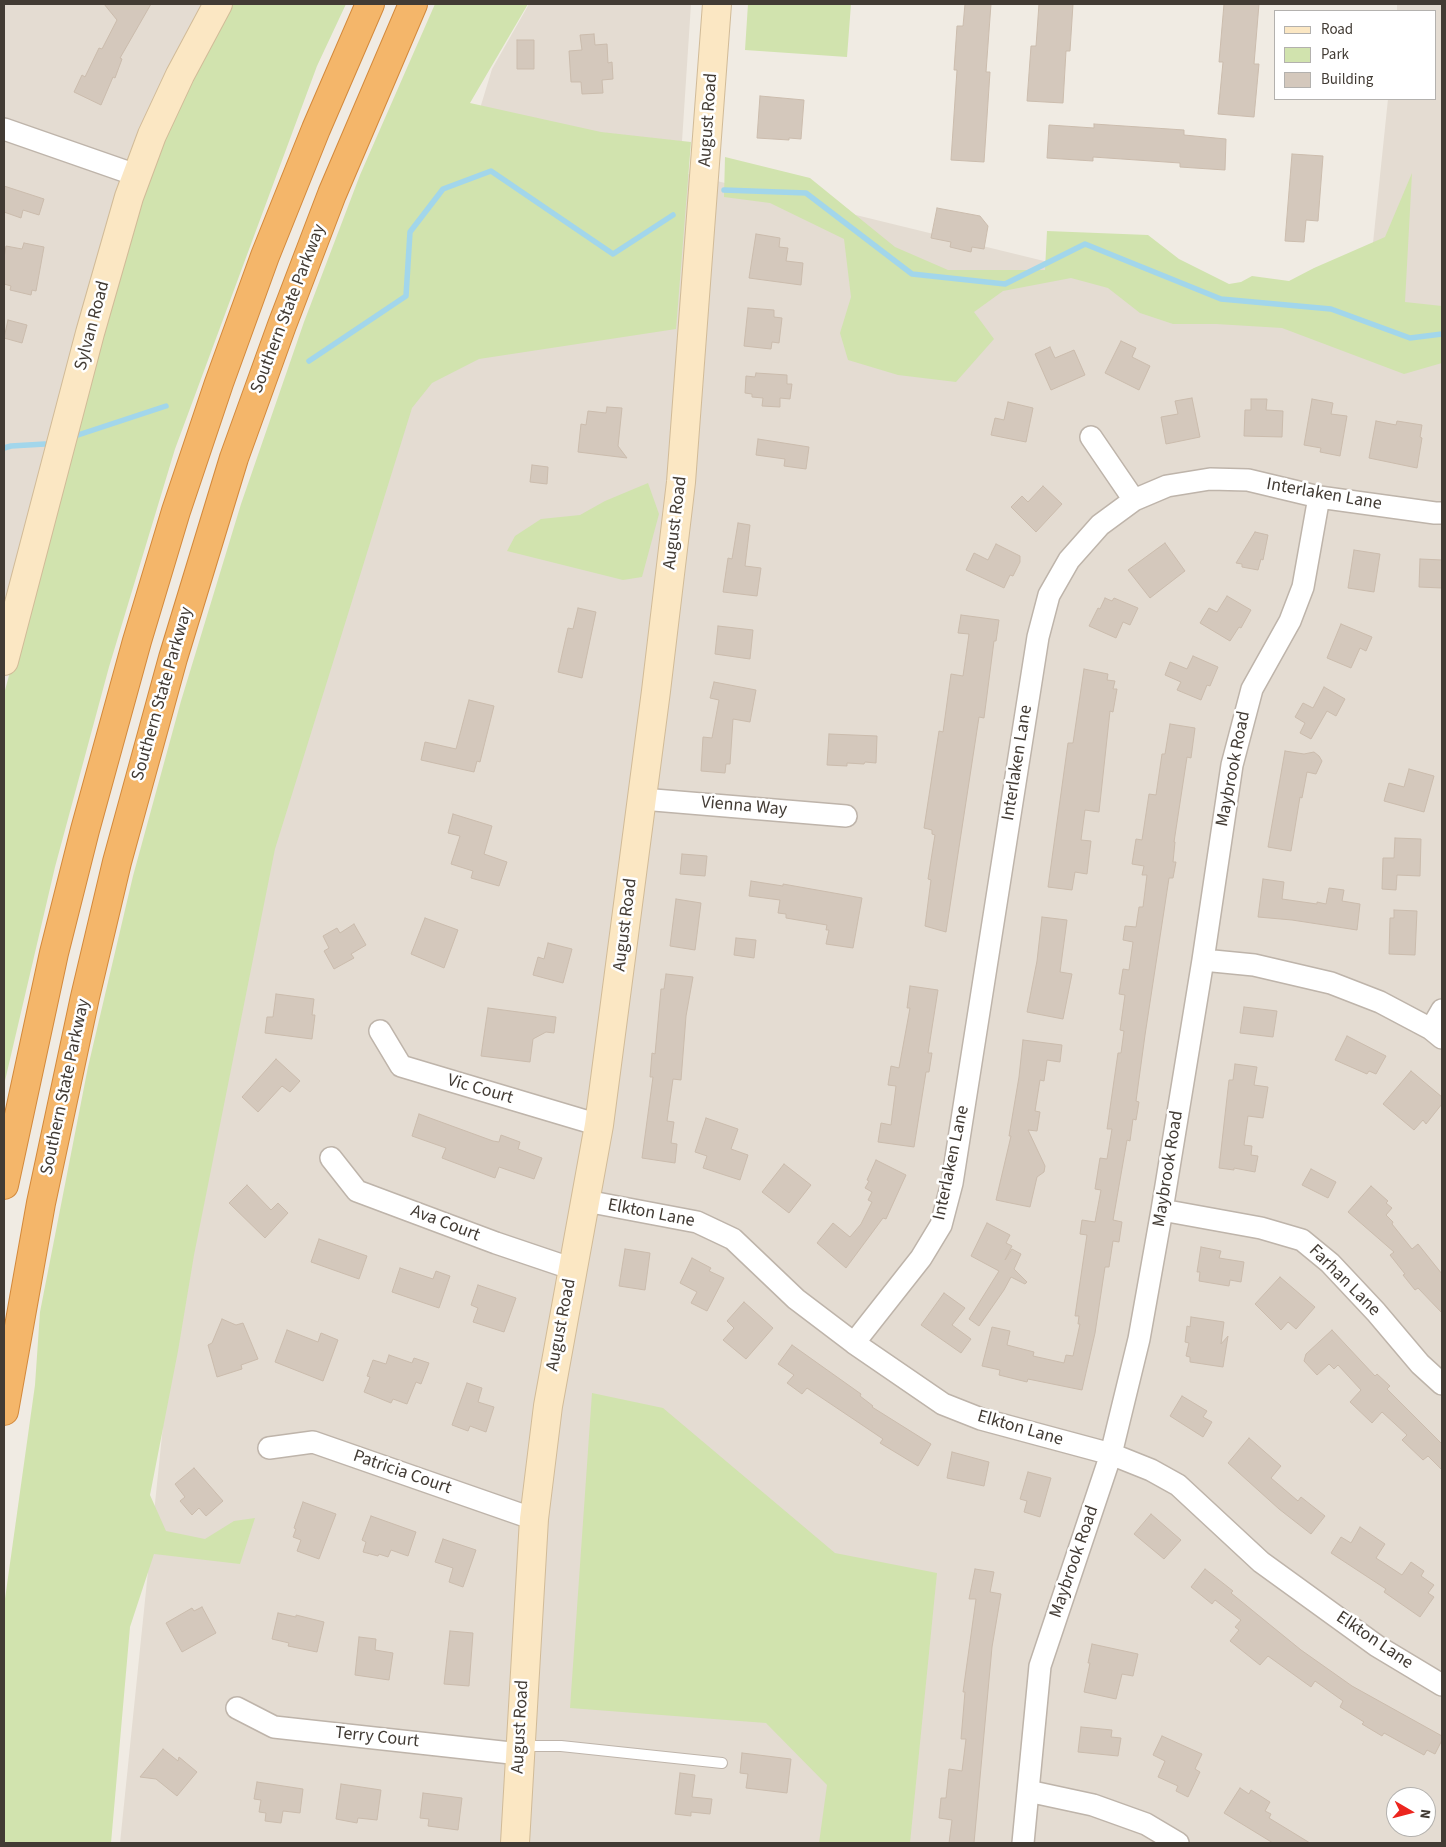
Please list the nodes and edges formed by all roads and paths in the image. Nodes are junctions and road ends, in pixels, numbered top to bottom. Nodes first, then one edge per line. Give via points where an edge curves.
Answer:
1 (218, 4) edge
2 (370, 4) edge
3 (413, 4) edge
4 (717, 4) edge
5 (4, 129) edge
6 (136, 175) junction
7 (1091, 437) dead end
8 (1319, 497) junction
9 (1134, 500) junction
10 (1442, 513) edge
11 (4, 661) edge
12 (642, 798) junction
13 (846, 816) dead end
14 (1203, 960) junction
15 (1442, 1010) edge
16 (380, 1031) dead end
17 (1436, 1033) edge
18 (600, 1125) junction
19 (331, 1158) dead end
20 (4, 1185) edge
21 (586, 1201) junction
22 (1162, 1210) junction
23 (573, 1269) junction
24 (854, 1343) junction
25 (1442, 1384) edge
26 (4, 1411) edge
27 (269, 1448) dead end
28 (1111, 1454) junction
29 (534, 1519) junction
30 (1442, 1685) edge
31 (237, 1708) dead end
32 (521, 1750) junction
33 (722, 1763) dead end
34 (1028, 1791) junction
35 (515, 1843) edge
36 (1023, 1843) edge
37 (1178, 1843) edge

1 - 6 street, Sylvan Road via 180,75
2 - 20 highway via 266,256 173,520 121,696 71,884
3 - 26 highway, Southern State Parkway via 336,185 279,334 234,458 173,658 124,836 85,997 41,1202
4 - 12 street, August Road via 683,462
5 - 6 street
6 - 11 street, Sylvan Road via 90,333
7 - 9 street
8 - 9 street, Interlaken Lane via 1248,480 1210,479 1167,486
8 - 10 street, Interlaken Lane
8 - 14 street, Maybrook Road via 1303,587 1290,621 1252,689 1242,722 1232,766
9 - 24 street, Interlaken Lane via 1100,525 1068,560 1049,596 1036,647 952,1183 941,1225 921,1258
12 - 13 street, Vienna Way
12 - 18 street, August Road
14 - 17 street via 1254,965 1331,983 1380,1002
14 - 22 street, Maybrook Road
15 - 17 street
16 - 18 street, Vic Court via 400,1066
18 - 21 street, August Road
19 - 23 street, Ava Court via 357,1191
21 - 23 street, August Road
21 - 24 street, Elkton Lane via 697,1222 733,1239 796,1299
22 - 25 street, Farhan Lane via 1261,1228 1302,1240 1330,1263 1420,1364
22 - 28 street, Maybrook Road via 1139,1339
23 - 29 street, August Road via 556,1351
24 - 28 street, Elkton Lane via 943,1404 981,1419
27 - 29 street, Patricia Court via 313,1442
28 - 30 street, Elkton Lane via 1178,1485 1261,1562 1377,1646
28 - 34 street, Maybrook Road via 1040,1666
29 - 32 street, August Road
31 - 32 street, Terry Court via 274,1727
32 - 33 lane via 561,1746
32 - 35 street, August Road
34 - 36 street, Maybrook Road
34 - 37 street via 1093,1805 1146,1824

